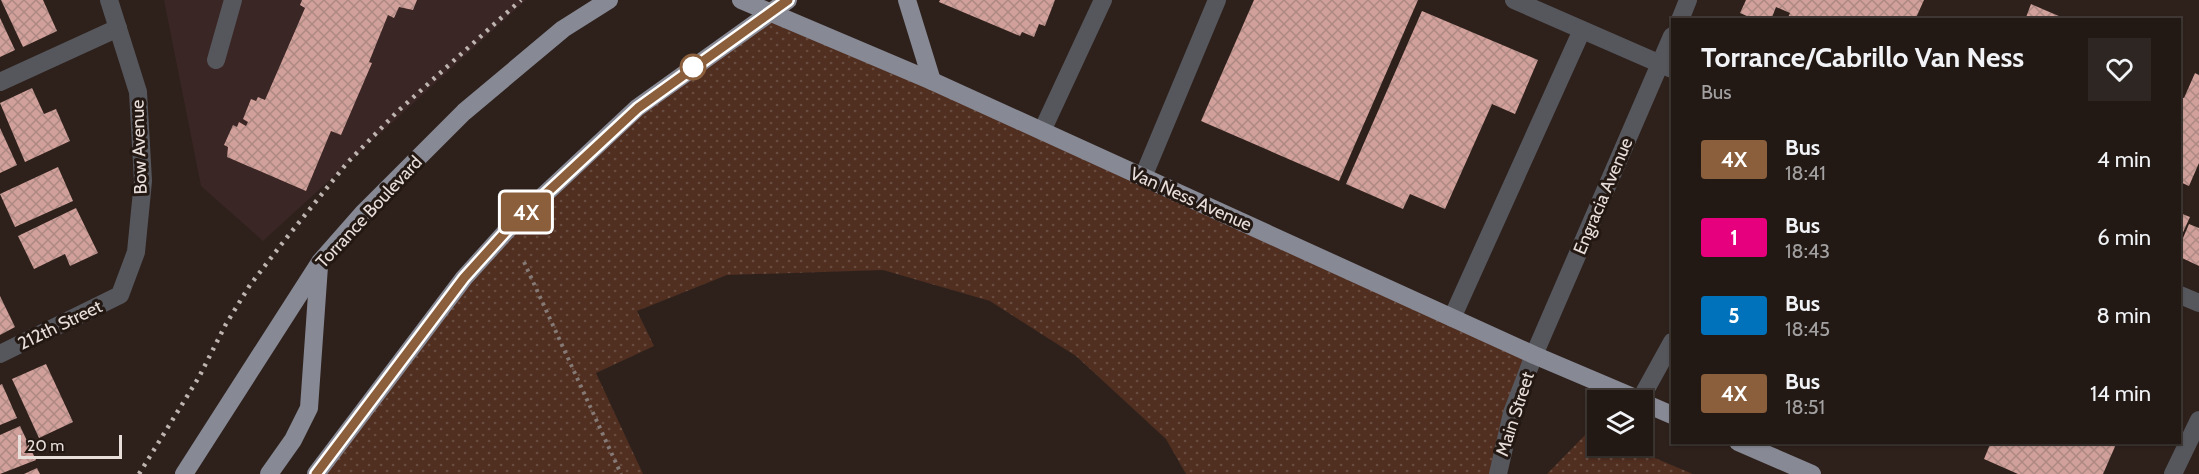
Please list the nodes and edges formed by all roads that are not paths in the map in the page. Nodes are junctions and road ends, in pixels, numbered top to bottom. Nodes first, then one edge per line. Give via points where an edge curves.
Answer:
1 (109, 0) edge
2 (609, 0) edge
3 (741, 0) edge
4 (788, 0) edge
5 (906, 0) edge
6 (1103, 0) edge
7 (1217, 0) edge
8 (1514, 0) edge
9 (1688, 0) edge
10 (232, 1) edge
11 (767, 12) junction
12 (1681, 18) edge
13 (118, 28) junction
14 (1582, 30) junction
15 (1671, 41) edge
16 (216, 60) dead end
17 (1666, 66) edge
18 (933, 81) junction
19 (0, 82) edge
20 (1042, 131) junction
21 (1143, 177) junction
22 (320, 262) junction
23 (120, 295) joint
24 (2181, 295) edge
25 (2199, 303) edge
26 (1452, 318) junction
27 (1671, 344) edge
28 (0, 354) edge
29 (1534, 355) junction
30 (1615, 390) edge
31 (1647, 390) edge
32 (1653, 406) edge
33 (1671, 415) edge
34 (2199, 420) edge
35 (1743, 444) edge
36 (184, 474) edge
37 (268, 474) edge
38 (316, 474) edge
39 (1498, 474) edge
40 (1812, 474) edge
41 (2173, 474) edge

1 - 13 street, Bow Avenue
2 - 22 main road, Torrance Boulevard via 563,29 464,112
3 - 11 main road, Van Ness Avenue
4 - 11 main road
5 - 18 main road
6 - 20 street
7 - 21 street
8 - 14 street
9 - 12 street
10 - 16 street
11 - 18 main road, Van Ness Avenue
11 - 38 main road via 638,108 511,226 464,278
13 - 19 street
13 - 23 street, Bow Avenue via 138,92 143,181 136,252
14 - 17 street
14 - 26 street
15 - 17 street, Engracia Avenue
17 - 29 street, Engracia Avenue
18 - 20 main road, Van Ness Avenue
20 - 21 main road, Van Ness Avenue
21 - 26 main road, Van Ness Avenue
22 - 36 main road, Torrance Boulevard
22 - 37 main road via 309,408 293,440
23 - 28 street, 212th Street
24 - 25 street
26 - 29 main road, Van Ness Avenue
27 - 31 street
29 - 30 main road, Van Ness Avenue
29 - 39 street, Main Street via 1512,412
32 - 33 main road, Van Ness Avenue
34 - 41 street
35 - 40 main road

